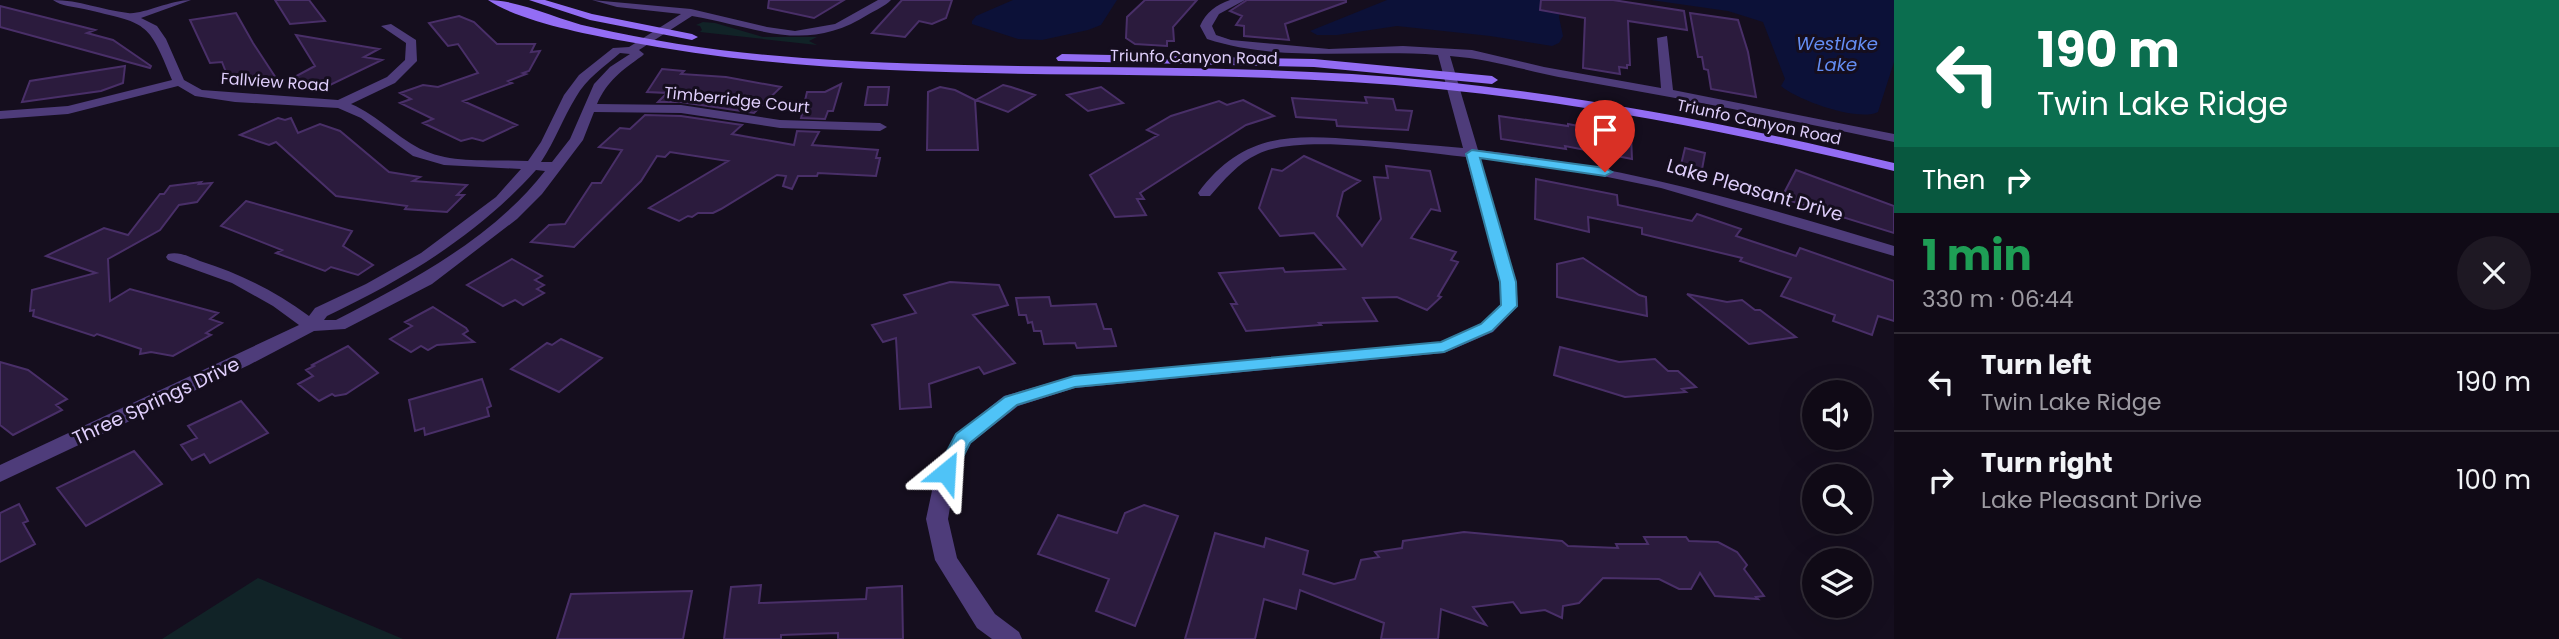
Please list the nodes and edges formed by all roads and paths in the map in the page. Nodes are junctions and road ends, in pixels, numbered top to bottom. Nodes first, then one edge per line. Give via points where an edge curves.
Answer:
1 (58, 0) edge
2 (186, 0) edge
3 (493, 0) edge
4 (534, 0) edge
5 (597, 0) edge
6 (886, 0) edge
7 (1240, 0) edge
8 (691, 12) junction
9 (131, 17) junction
10 (387, 26) dead end
11 (659, 32) junction
12 (1663, 38) dead end
13 (638, 46) junction
14 (1443, 51) junction
15 (1452, 81) junction
16 (179, 82) junction
17 (1667, 92) junction
18 (341, 104) junction
19 (590, 108) junction
20 (0, 116) edge
21 (880, 127) dead end
22 (1894, 138) edge
23 (1472, 154) junction
24 (1894, 155) edge
25 (531, 167) junction
26 (557, 167) junction
27 (1894, 167) edge
28 (1205, 193) dead end
29 (1894, 251) edge
30 (174, 257) dead end
31 (311, 326) junction
32 (0, 474) edge
33 (1010, 639) edge

1 - 9 street
2 - 9 street
3 - 13 street, Triunfo Canyon Road
4 - 11 street, Triunfo Canyon Road
5 - 8 street
6 - 8 street via 838,27 801,34 762,32
7 - 14 street, Triunfo Canyon Road via 1209,17 1207,33 1219,41 1329,52
8 - 11 street
9 - 16 street via 153,28
10 - 18 street via 412,42 411,61 391,80
11 - 13 street, Three Springs Drive
11 - 15 street, Triunfo Canyon Road via 832,52 1314,63
12 - 17 street
13 - 15 street, Triunfo Canyon Road via 825,64
13 - 19 street, Three Springs Drive via 638,54 598,87
13 - 25 street, Three Springs Drive via 617,50 583,78
14 - 15 street
14 - 17 street, Triunfo Canyon Road
15 - 23 street
15 - 24 street, Triunfo Canyon Road via 1665,107
15 - 27 street, Triunfo Canyon Road via 1723,128
16 - 18 street, Fallview Road via 199,93 235,98
16 - 20 street via 116,102
17 - 22 street, Triunfo Canyon Road
18 - 25 street, Fallview Road via 366,115 418,153 444,162
19 - 21 street, Timberridge Court via 681,110 780,124
19 - 26 street, Three Springs Drive
23 - 28 street, Lake Pleasant Drive via 1285,141 1261,146 1226,167
23 - 29 street, Lake Pleasant Drive via 1566,164 1671,186
23 - 33 street via 1508,282 1509,306 1487,328 1444,347 1074,382 1011,401 963,439 946,472 937,519 946,560 986,621
25 - 26 street, Fallview Road
25 - 31 street, Three Springs Drive via 501,201 466,228 383,281 321,312
26 - 31 street, Three Springs Drive via 512,216 426,280 339,325
30 - 31 street via 238,279
31 - 32 street, Three Springs Drive

